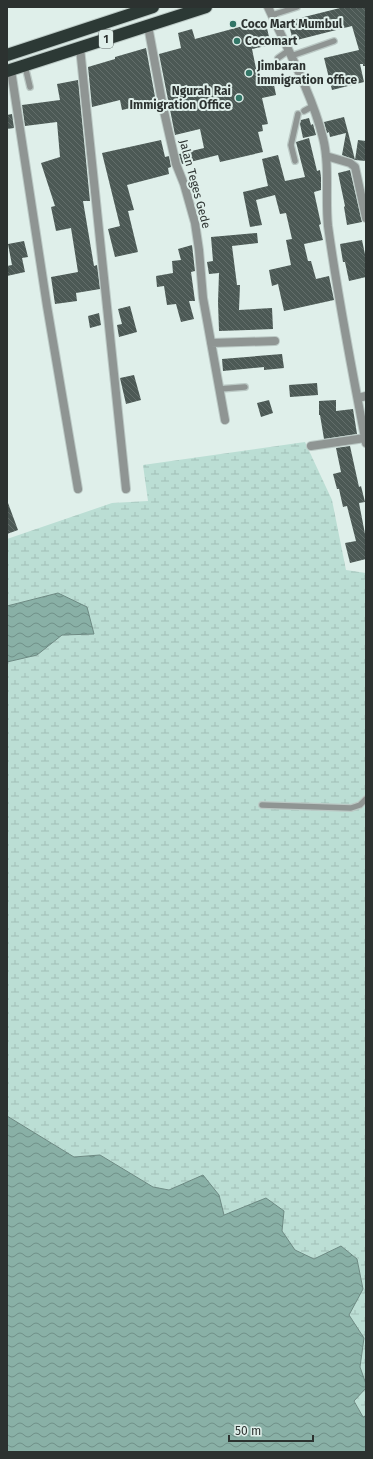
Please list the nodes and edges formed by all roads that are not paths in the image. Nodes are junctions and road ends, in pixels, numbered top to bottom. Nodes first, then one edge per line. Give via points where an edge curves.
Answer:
1 (153, 7) edge
2 (206, 7) edge
3 (268, 7) edge
4 (297, 7) edge
5 (272, 15) junction
6 (148, 26) junction
7 (334, 41) dead end
8 (80, 48) junction
9 (290, 54) junction
10 (7, 55) edge
11 (278, 58) dead end
12 (25, 66) junction
13 (9, 71) edge
14 (30, 87) dead end
15 (313, 106) junction
16 (304, 111) dead end
17 (298, 114) dead end
18 (326, 156) junction
19 (295, 161) dead end
20 (366, 218) edge
21 (275, 341) dead end
22 (211, 343) junction
23 (245, 387) dead end
24 (219, 389) junction
25 (362, 397) edge
26 (225, 420) dead end
27 (365, 441) edge
28 (311, 446) dead end
29 (78, 489) dead end
30 (126, 489) dead end
31 (366, 799) edge
32 (262, 805) dead end

1 - 10 highway, 1
2 - 6 highway, 1
3 - 5 street
4 - 5 lane
5 - 9 street
6 - 8 highway, 1
6 - 22 street, Jalan Teges Gede via 176,164 195,223
7 - 9 lane
8 - 12 highway, 1
8 - 30 street
9 - 11 lane
9 - 15 street
12 - 13 highway, 1
12 - 14 lane
13 - 29 street
15 - 16 lane
15 - 18 street
17 - 19 lane via 291,145
18 - 20 street via 350,163 354,167
18 - 25 street via 328,226
21 - 22 street
22 - 24 street, Jalan Teges Gede
23 - 24 lane
24 - 26 street, Jalan Teges Gede
25 - 27 street
27 - 28 street
31 - 32 lane via 355,808 345,809

